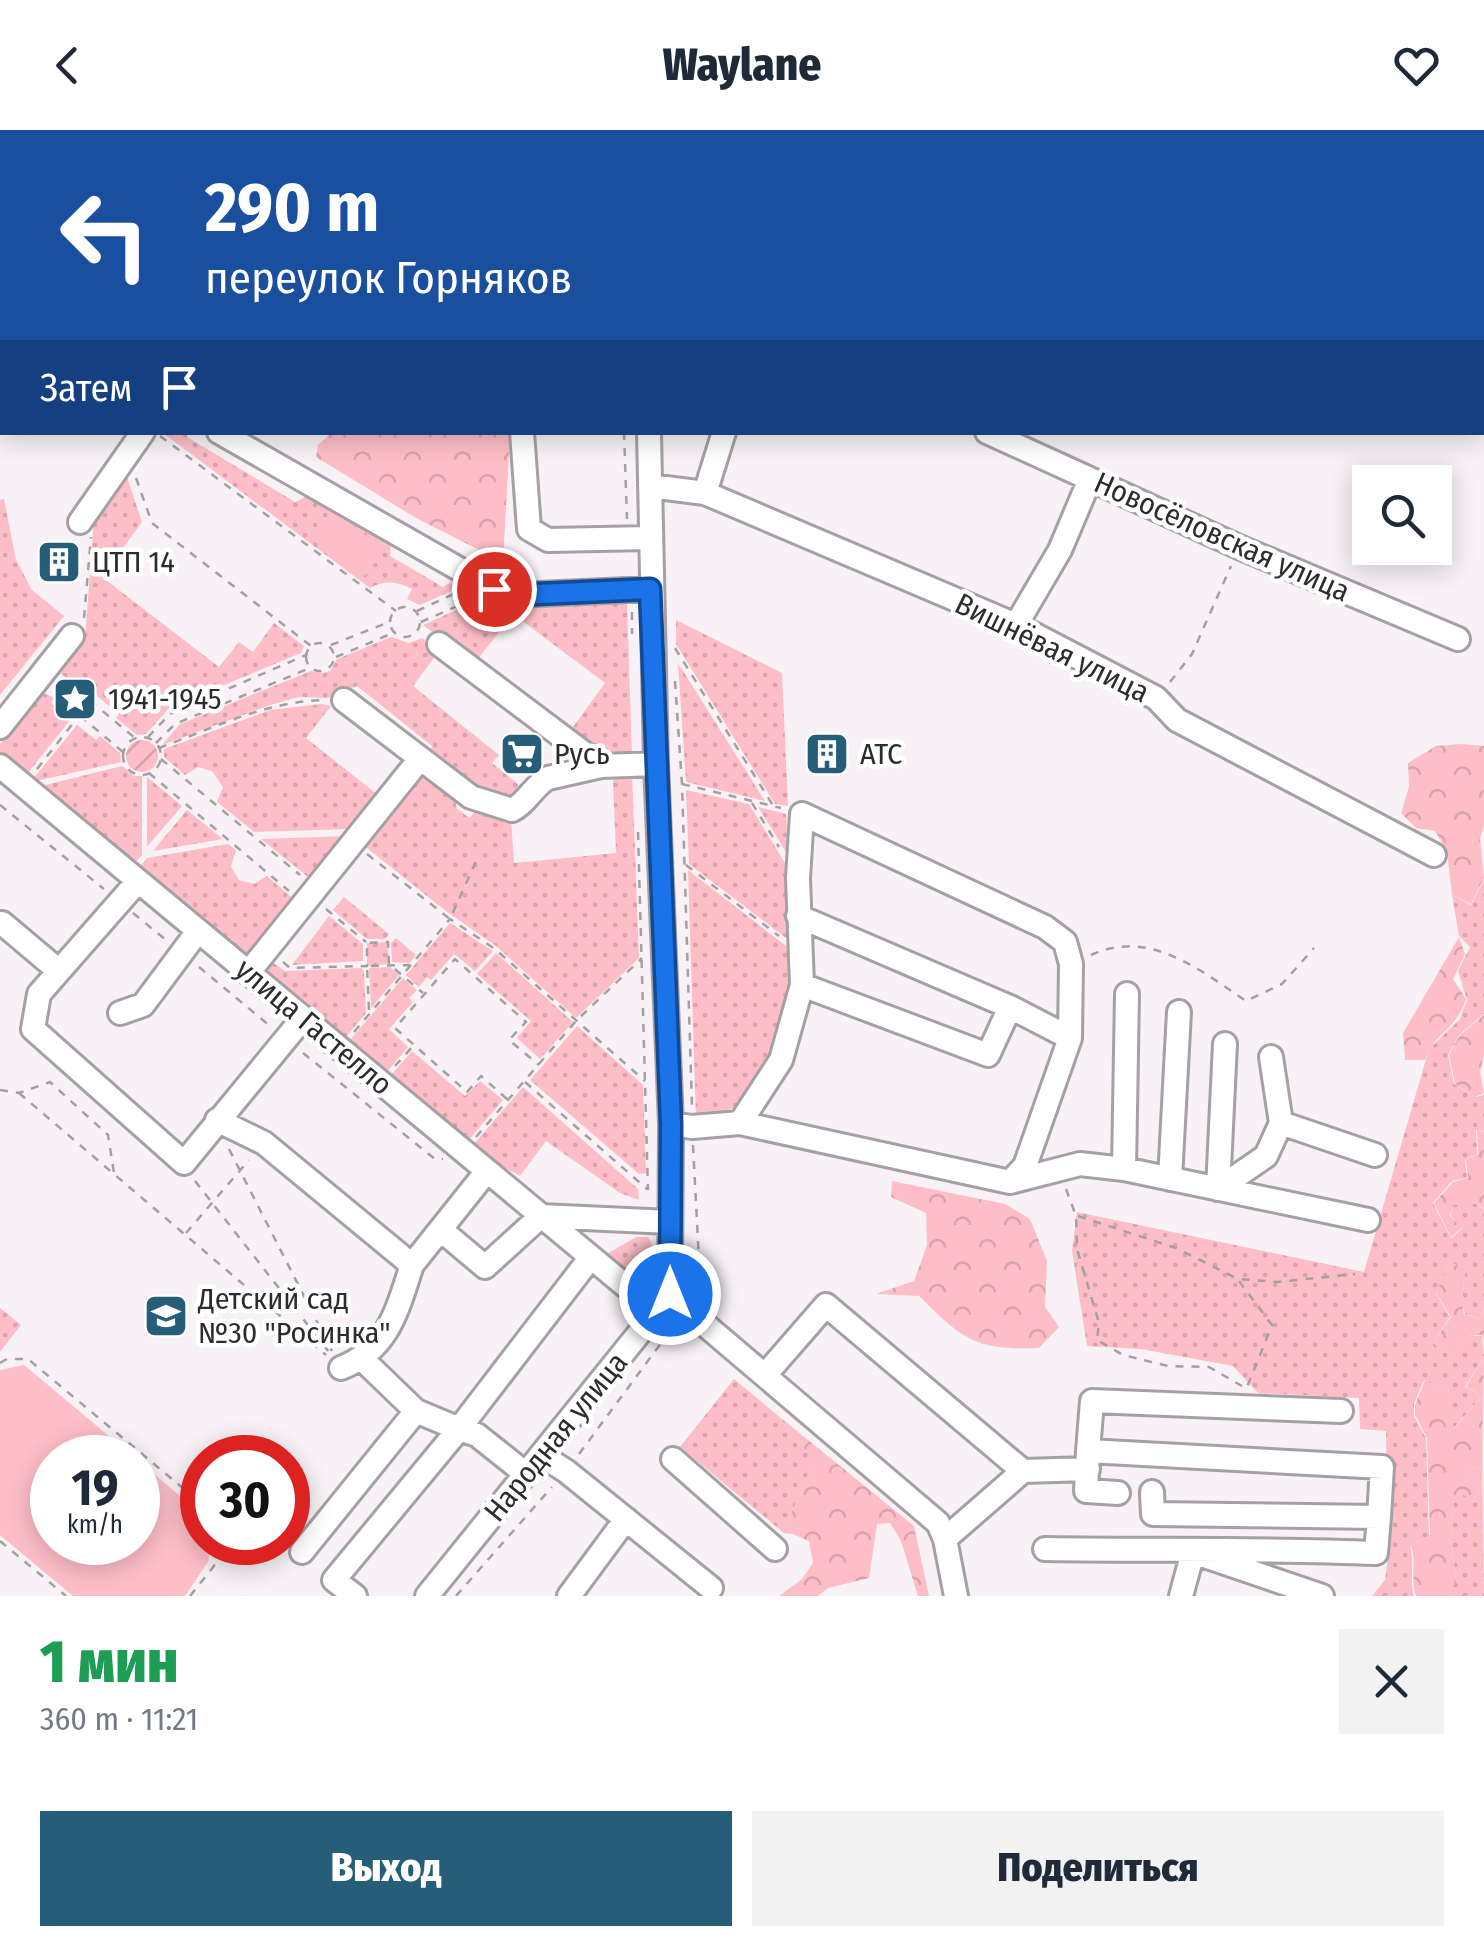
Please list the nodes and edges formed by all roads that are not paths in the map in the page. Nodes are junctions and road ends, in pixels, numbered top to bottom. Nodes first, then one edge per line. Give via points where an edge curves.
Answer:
1 (142, 435) edge
2 (224, 435) edge
3 (522, 435) edge
4 (649, 435) edge
5 (723, 435) edge
6 (994, 435) edge
7 (1090, 479) junction
8 (650, 486) junction
9 (704, 493) junction
10 (87, 513) road end
11 (650, 538) junction
12 (650, 589) junction
13 (1016, 625) junction
14 (72, 636) road end
15 (1458, 640) dead end
16 (439, 644) dead end
17 (344, 700) road end
18 (0, 727) edge
19 (419, 760) junction
20 (656, 764) junction
21 (601, 766) junction
22 (6, 792) edge
23 (1434, 855) dead end
24 (138, 881) junction
25 (798, 916) junction
26 (2, 923) edge
27 (198, 931) junction
28 (59, 972) junction
29 (248, 972) junction
30 (802, 985) junction
31 (1127, 994) dead end
32 (1010, 1007) junction
33 (1178, 1012) dead end
34 (120, 1013) dead end
35 (302, 1018) junction
36 (1070, 1038) junction
37 (1224, 1044) dead end
38 (1271, 1057) dead end
39 (217, 1120) junction
40 (740, 1122) junction
41 (1281, 1123) junction
42 (682, 1125) junction
43 (1375, 1155) dead end
44 (1124, 1168) junction
45 (488, 1171) junction
46 (1170, 1179) junction
47 (1010, 1182) junction
48 (1218, 1189) junction
49 (541, 1216) junction
50 (1368, 1220) dead end
51 (670, 1222) junction
52 (441, 1230) junction
53 (591, 1257) junction
54 (412, 1265) junction
55 (628, 1287) dead end
56 (678, 1302) junction
57 (766, 1374) junction
58 (416, 1410) junction
59 (1340, 1411) dead end
60 (458, 1429) junction
61 (541, 1454) junction
62 (672, 1459) dead end
63 (1088, 1460) junction
64 (1022, 1472) junction
65 (526, 1474) junction
66 (1152, 1492) dead end
67 (1118, 1493) dead end
68 (1380, 1516) junction
69 (626, 1519) junction
70 (945, 1539) junction
71 (310, 1542) edge
72 (774, 1549) dead end
73 (1045, 1549) dead end
74 (1193, 1552) junction
75 (327, 1588) edge
76 (710, 1588) dead end
77 (355, 1596) edge
78 (427, 1596) edge
79 (569, 1596) edge
80 (956, 1596) edge
81 (1180, 1596) edge
82 (1322, 1596) edge

1 - 10 street
2 - 12 street via 487,585 515,595
3 - 11 street via 529,529 548,540
4 - 8 street
5 - 9 street
6 - 7 street, Новосёловская улица
7 - 13 street via 1060,550
7 - 15 street, Новосёловская улица
8 - 9 street, Вишнёвая улица
8 - 11 street
9 - 13 street, Вишнёвая улица
11 - 12 street
12 - 20 street
13 - 23 street, Вишнёвая улица via 1156,698 1177,720
14 - 18 street
16 - 21 street
17 - 19 street
19 - 21 street via 471,797 512,810 548,778
19 - 29 street via 304,891
20 - 21 street
20 - 42 street
22 - 24 street, улица Гастелло
24 - 27 street, улица Гастелло
24 - 28 street
25 - 30 street
25 - 32 street
25 - 36 street via 802,814 1045,926 1064,942 1071,964
26 - 28 street
27 - 29 street, улица Гастелло
27 - 34 street via 143,1005
28 - 39 street via 38,994 33,1029 184,1163
29 - 35 street, улица Гастелло
30 - 32 street via 988,1055
30 - 40 street via 781,1060
31 - 44 street
32 - 36 street
33 - 46 street
35 - 39 street
35 - 45 street, улица Гастелло
36 - 47 street via 1024,1166
37 - 48 street
38 - 41 street
39 - 54 street via 264,1143
40 - 42 street
40 - 47 street
41 - 43 street
41 - 48 street via 1266,1156
42 - 51 street
44 - 46 street
44 - 47 street via 1080,1164
45 - 49 street, улица Гастелло
45 - 52 street
46 - 48 street
48 - 50 street
49 - 51 street
49 - 52 street via 485,1266
49 - 53 street, улица Гастелло
51 - 56 street
52 - 54 street
53 - 55 street, улица Гастелло
53 - 60 street
54 - 58 street via 392,1325 352,1364
56 - 57 street
56 - 61 street, Народная улица
57 - 64 street via 826,1305
57 - 70 street via 938,1523
58 - 60 street
58 - 71 street
59 - 63 street via 1092,1401
60 - 65 street via 478,1434
60 - 75 street
61 - 65 street, Народная улица
61 - 69 street
62 - 72 street
63 - 64 street
63 - 67 street via 1086,1491
63 - 68 street via 1382,1467
64 - 70 street
65 - 78 street, Народная улица
66 - 68 street via 1153,1514
68 - 74 street via 1376,1553
69 - 76 street
69 - 79 street
70 - 80 street
73 - 74 street
74 - 81 street
74 - 82 street
75 - 77 street

